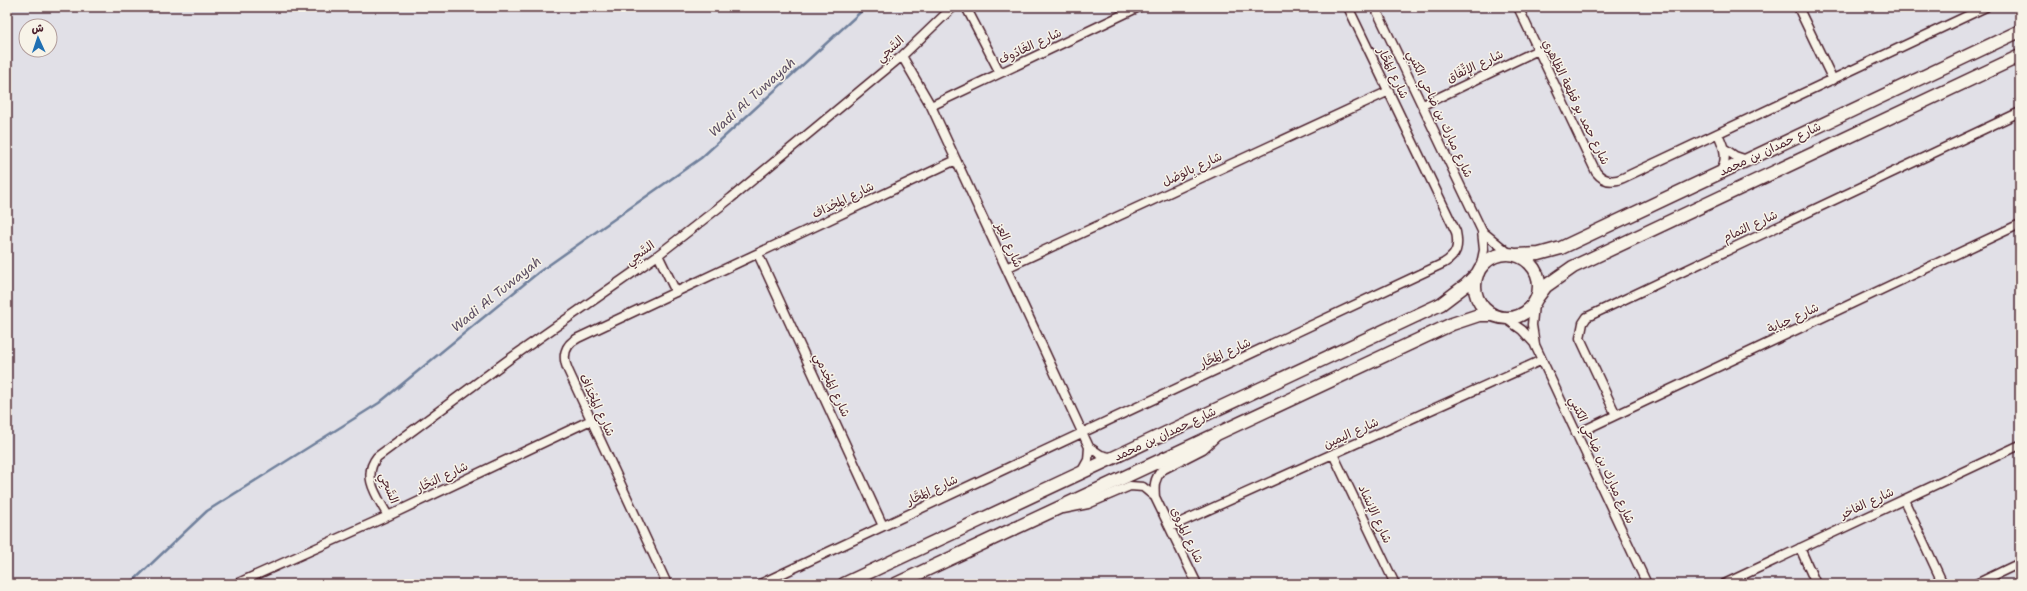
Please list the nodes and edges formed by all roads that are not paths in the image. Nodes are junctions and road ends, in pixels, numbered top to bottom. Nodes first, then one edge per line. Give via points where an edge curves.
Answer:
1 (953, 7) edge
2 (966, 7) edge
3 (1140, 7) edge
4 (1375, 7) edge
5 (1518, 7) edge
6 (1798, 7) edge
7 (1986, 7) edge
8 (1351, 8) edge
9 (2020, 31) edge
10 (1538, 50) junction
11 (902, 56) junction
12 (2020, 56) edge
13 (1000, 73) junction
14 (1833, 80) junction
15 (1388, 91) junction
16 (1423, 105) junction
17 (931, 106) junction
18 (2020, 112) edge
19 (1718, 134) junction
20 (1725, 149) junction
21 (956, 160) junction
22 (1747, 160) junction
23 (1720, 173) junction
24 (2020, 224) edge
25 (1482, 231) junction
26 (758, 254) junction
27 (658, 255) junction
28 (1514, 255) junction
29 (1006, 268) junction
30 (1479, 271) junction
31 (676, 292) junction
32 (1536, 301) junction
33 (1499, 316) junction
34 (1536, 345) junction
35 (1542, 360) junction
36 (1616, 415) junction
37 (592, 420) junction
38 (1082, 433) junction
39 (1219, 433) junction
40 (1576, 434) junction
41 (2020, 445) edge
42 (1089, 447) junction
43 (1333, 454) junction
44 (1114, 458) junction
45 (1082, 471) junction
46 (1155, 497) junction
47 (1904, 500) junction
48 (1052, 509) junction
49 (388, 516) junction
50 (883, 526) junction
51 (1170, 527) junction
52 (1800, 548) junction
53 (2020, 563) edge
54 (236, 584) edge
55 (667, 584) edge
56 (760, 584) edge
57 (844, 584) edge
58 (896, 584) edge
59 (1197, 584) edge
60 (1395, 584) edge
61 (1647, 584) edge
62 (1724, 584) edge
63 (1816, 584) edge
64 (1943, 584) edge
65 (1976, 584) edge

1 - 11 street, السَّجِي
2 - 13 street
3 - 13 street, شارع الغَادُوف
4 - 16 street, شارع مبارك بن ضاحي الكتبي
5 - 10 street, شارع حمد بو قطعة الظاهري
6 - 14 street
7 - 14 street, شارع حمد بو قطعة الظاهري
8 - 15 street, شارع المَحَّار
9 - 22 main road, شارع حمدان بن محمد
10 - 16 street, شارع الإتِّفَاق
10 - 19 street, شارع حمد بو قطعة الظاهري via 1594,168 1602,178 1619,180
11 - 17 street, شارع العِز
11 - 27 street, السَّجِي
12 - 32 main road, شارع حمدان بن محمد via 1573,267 1546,286
13 - 17 street, شارع الغَادُوف
14 - 19 street, شارع حمد بو قطعة الظاهري
15 - 29 street, شارع بِالوَصْل
15 - 38 street, شارع المَحَّار via 1456,232 1458,248 1455,255 1444,263
16 - 25 street, شارع مبارك بن ضاحي الكتبي
17 - 21 street, شارع العِز
18 - 36 street, شارع الثمام via 1587,317 1580,330 1580,338
19 - 20 street
20 - 22 street
20 - 23 street via 1725,161
21 - 26 street, شارع المِجْدَاف
21 - 29 street, شارع العِز
22 - 23 main road, شارع حمدان بن محمد
23 - 28 main road, شارع حمدان بن محمد via 1561,248 1539,254
24 - 36 street, شارع حباية
25 - 28 street, شارع مبارك بن ضاحي الكتبي
25 - 30 street, شارع مبارك بن ضاحي الكتبي via 1484,250
26 - 31 street, شارع المِجْدَاف
26 - 50 street, شارع المَجْدمي
27 - 31 street
27 - 49 street, السَّجِي via 508,360 377,457 369,470 369,478
28 - 30 main road via 1493,258
28 - 32 main road via 1526,260 1534,268 1540,288
29 - 38 street, شارع العِز
30 - 33 main road via 1476,282 1479,302 1485,309
30 - 44 main road, شارع حمدان بن محمد via 1441,304
31 - 37 street, شارع المِجْدَاف via 569,344 564,354 566,365
32 - 33 main road via 1521,315
32 - 34 street, شارع مبارك بن ضاحي الكتبي via 1532,325
33 - 34 street, شارع مبارك بن ضاحي الكتبي via 1522,330
33 - 39 main road, شارع حمدان بن محمد via 1479,315 1452,324
34 - 35 street, شارع مبارك بن ضاحي الكتبي
35 - 40 street, شارع مبارك بن ضاحي الكتبي
35 - 43 street, شارع اليمين
36 - 40 street, شارع حباية
37 - 49 street, شارع البَحَّار
37 - 55 street, شارع المِجْدَاف
38 - 42 street, شارع العِز
38 - 50 street, شارع المَحَّار
39 - 46 street via 1203,449 1162,470 1155,481
39 - 48 main road, شارع حمدان بن محمد
40 - 61 street, شارع مبارك بن ضاحي الكتبي
41 - 47 street, شارع الفاخر
42 - 44 street via 1101,455
42 - 45 street via 1088,460
43 - 51 street, شارع اليمين
43 - 60 street, شارع الإنشاد
44 - 45 main road, شارع حمدان بن محمد
45 - 57 main road, شارع حمدان بن محمد
46 - 48 street via 1144,487 1130,486 1088,504
46 - 51 street, شارع المروى
47 - 52 street, شارع الفاخر
47 - 64 street
48 - 58 main road, شارع حمدان بن محمد
49 - 54 street, شارع البَحَّار
50 - 56 street, شارع المَحَّار
51 - 59 street, شارع المروى
52 - 62 street, شارع الفاخر
52 - 63 street
53 - 65 street

